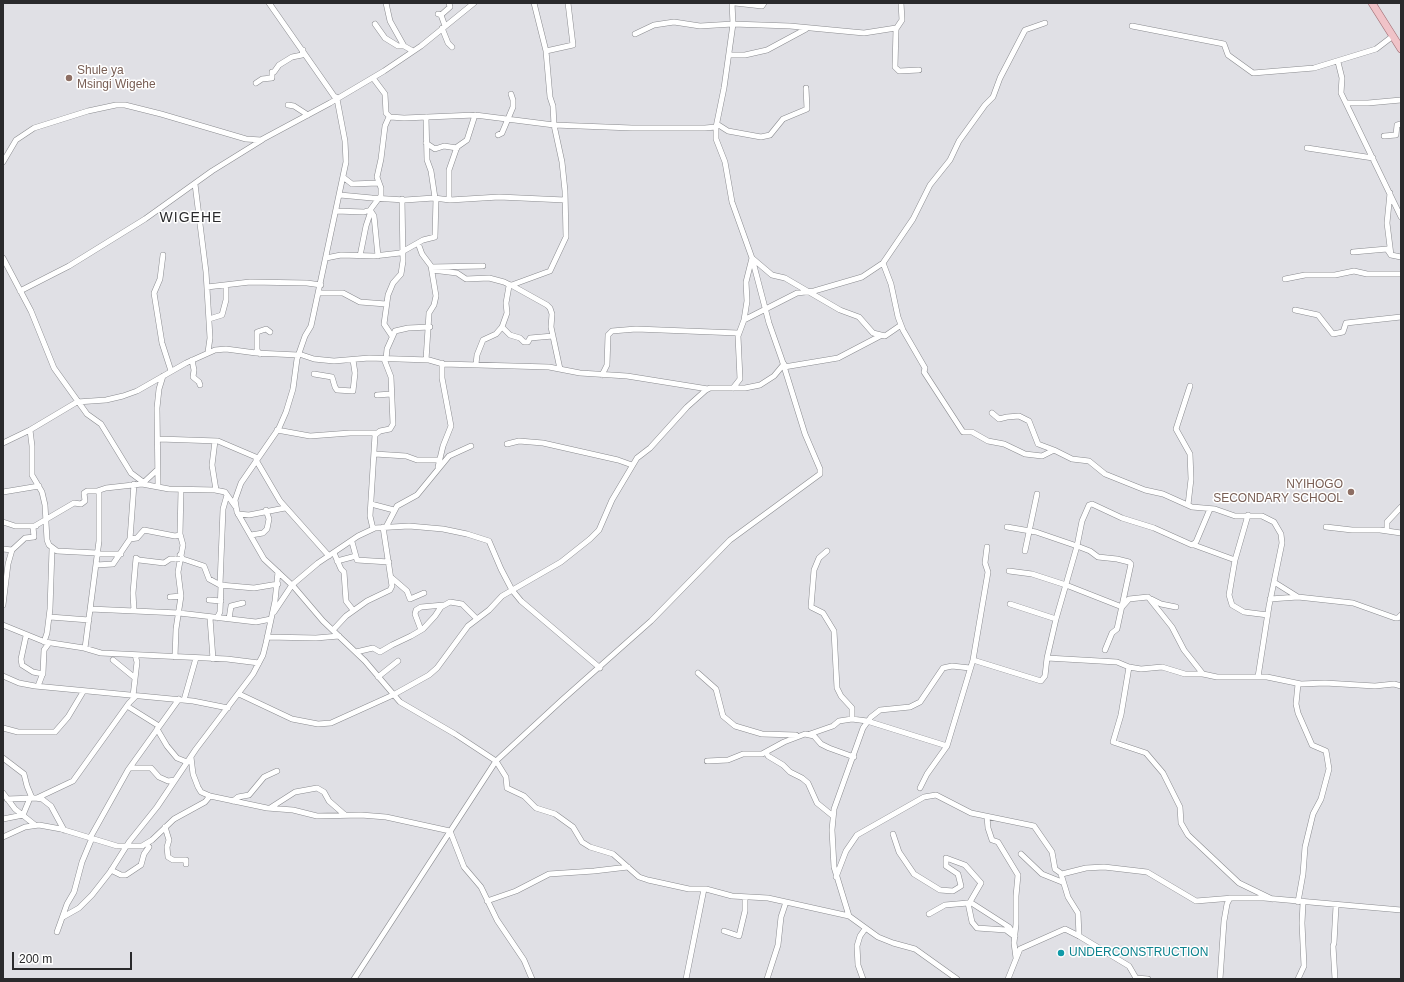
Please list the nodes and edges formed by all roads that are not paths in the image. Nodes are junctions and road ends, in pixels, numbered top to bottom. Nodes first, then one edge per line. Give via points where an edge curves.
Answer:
1 (269, 3) edge
2 (386, 3) edge
3 (449, 3) edge
4 (474, 3) edge
5 (534, 3) edge
6 (568, 3) edge
7 (732, 3) edge
8 (735, 3) edge
9 (764, 3) edge
10 (901, 3) edge
11 (1372, 3) edge
12 (1045, 23) dead end
13 (375, 24) dead end
14 (733, 24) junction
15 (1132, 26) dead end
16 (443, 27) junction
17 (806, 28) junction
18 (896, 28) junction
19 (635, 34) dead end
20 (1392, 36) junction
21 (404, 46) junction
22 (452, 47) dead end
23 (303, 49) junction
24 (1401, 49) edge
25 (413, 51) junction
26 (546, 51) junction
27 (730, 55) junction
28 (1338, 62) junction
29 (919, 70) dead end
30 (374, 78) junction
31 (256, 83) dead end
32 (806, 88) dead end
33 (511, 94) dead end
34 (337, 98) junction
35 (1401, 100) edge
36 (1346, 103) junction
37 (288, 105) dead end
38 (308, 115) junction
39 (475, 115) junction
40 (389, 117) junction
41 (426, 117) junction
42 (507, 120) junction
43 (1401, 124) edge
44 (554, 125) junction
45 (717, 125) junction
46 (498, 135) dead end
47 (1384, 136) dead end
48 (262, 139) junction
49 (426, 143) junction
50 (457, 148) junction
51 (1307, 148) dead end
52 (1372, 158) junction
53 (3, 162) edge
54 (343, 177) junction
55 (378, 183) junction
56 (195, 184) junction
57 (1390, 193) junction
58 (340, 194) junction
59 (380, 198) junction
60 (436, 198) junction
61 (402, 199) junction
62 (449, 200) junction
63 (565, 200) junction
64 (370, 210) junction
65 (336, 211) junction
66 (1401, 217) edge
67 (418, 243) junction
68 (404, 250) junction
69 (1353, 252) dead end
70 (1391, 254) junction
71 (163, 255) dead end
72 (360, 256) junction
73 (378, 256) junction
74 (1401, 257) edge
75 (3, 258) edge
76 (326, 258) junction
77 (752, 258) junction
78 (883, 263) junction
79 (483, 266) dead end
80 (432, 268) junction
81 (1401, 274) edge
82 (1285, 279) dead end
83 (321, 285) junction
84 (510, 285) junction
85 (226, 286) junction
86 (207, 287) junction
87 (20, 291) junction
88 (808, 291) junction
89 (319, 293) junction
90 (386, 304) junction
91 (765, 309) junction
92 (1295, 310) dead end
93 (1401, 317) edge
94 (209, 319) junction
95 (744, 320) junction
96 (901, 325) junction
97 (430, 327) junction
98 (502, 327) junction
99 (270, 332) dead end
100 (738, 333) junction
101 (392, 336) junction
102 (553, 336) junction
103 (880, 336) junction
104 (208, 352) junction
105 (260, 354) junction
106 (298, 355) junction
107 (385, 359) junction
108 (192, 360) junction
109 (353, 360) junction
110 (426, 360) junction
111 (442, 364) junction
112 (476, 364) junction
113 (784, 366) junction
114 (560, 369) junction
115 (172, 371) junction
116 (314, 374) dead end
117 (602, 375) junction
118 (164, 376) junction
119 (200, 384) dead end
120 (1190, 386) dead end
121 (733, 388) junction
122 (708, 389) junction
123 (391, 394) junction
124 (377, 395) dead end
125 (77, 402) junction
126 (992, 413) dead end
127 (30, 430) junction
128 (278, 430) junction
129 (377, 433) junction
130 (159, 439) junction
131 (215, 441) junction
132 (3, 443) edge
133 (506, 444) dead end
134 (472, 446) dead end
135 (1054, 450) junction
136 (375, 454) junction
137 (257, 459) junction
138 (439, 460) junction
139 (632, 465) junction
140 (438, 468) junction
141 (157, 470) junction
142 (143, 483) junction
143 (134, 484) junction
144 (39, 486) junction
145 (158, 486) junction
146 (181, 490) junction
147 (216, 490) junction
148 (99, 491) junction
149 (3, 492) edge
150 (1037, 494) dead end
151 (227, 495) junction
152 (371, 504) junction
153 (1188, 505) junction
154 (236, 507) junction
155 (1401, 507) edge
156 (285, 508) junction
157 (1210, 509) junction
158 (266, 510) junction
159 (394, 510) junction
160 (238, 514) junction
161 (1248, 515) junction
162 (47, 520) junction
163 (3, 522) edge
164 (38, 526) junction
165 (384, 527) junction
166 (1006, 527) dead end
167 (1326, 527) dead end
168 (372, 529) junction
169 (1387, 531) junction
170 (1029, 532) junction
171 (1401, 533) edge
172 (251, 535) junction
173 (179, 537) junction
174 (130, 539) junction
175 (352, 542) junction
176 (1194, 545) junction
177 (1077, 546) junction
178 (987, 547) dead end
179 (3, 549) edge
180 (52, 549) junction
181 (12, 550) junction
182 (826, 551) dead end
183 (1025, 551) dead end
184 (97, 554) junction
185 (121, 554) junction
186 (332, 555) junction
187 (356, 556) junction
188 (178, 558) junction
189 (338, 560) junction
190 (1235, 560) junction
191 (388, 562) junction
192 (96, 565) junction
193 (1009, 571) dead end
194 (278, 572) junction
195 (392, 578) junction
196 (5, 579) edge
197 (1274, 582) junction
198 (278, 584) junction
199 (221, 585) junction
200 (292, 585) junction
201 (1066, 585) junction
202 (512, 590) junction
203 (424, 593) dead end
204 (4, 596) edge
205 (181, 596) junction
206 (170, 597) dead end
207 (1148, 597) junction
208 (1298, 597) junction
209 (1270, 599) junction
210 (209, 600) dead end
211 (221, 601) junction
212 (243, 603) dead end
213 (1010, 604) dead end
214 (3, 605) edge
215 (444, 605) junction
216 (1122, 606) junction
217 (1176, 607) dead end
218 (90, 609) junction
219 (354, 610) junction
220 (134, 611) junction
221 (178, 614) junction
222 (1268, 615) junction
223 (50, 616) junction
224 (271, 617) junction
225 (210, 618) junction
226 (217, 618) junction
227 (476, 618) junction
228 (1400, 618) edge
229 (229, 619) junction
230 (1056, 619) junction
231 (89, 620) junction
232 (261, 622) junction
233 (3, 625) edge
234 (269, 629) junction
235 (333, 630) junction
236 (421, 630) junction
237 (26, 636) junction
238 (339, 636) junction
239 (267, 637) junction
240 (47, 642) junction
241 (85, 648) junction
242 (1105, 650) dead end
243 (356, 652) junction
244 (135, 655) junction
245 (175, 657) junction
246 (196, 658) junction
247 (1047, 658) junction
248 (213, 659) junction
249 (114, 660) dead end
250 (972, 660) junction
251 (398, 661) dead end
252 (259, 663) junction
253 (1129, 667) junction
254 (600, 668) junction
255 (970, 668) junction
256 (698, 673) dead end
257 (43, 674) junction
258 (1203, 674) junction
259 (3, 676) edge
260 (378, 677) junction
261 (1258, 677) junction
262 (135, 678) junction
263 (1298, 684) junction
264 (38, 686) junction
265 (1401, 686) edge
266 (83, 692) junction
267 (238, 694) junction
268 (393, 695) junction
269 (135, 696) junction
270 (182, 700) junction
271 (127, 706) junction
272 (228, 708) junction
273 (852, 719) junction
274 (867, 721) junction
275 (3, 728) edge
276 (158, 728) junction
277 (800, 734) junction
278 (810, 734) junction
279 (948, 746) junction
280 (766, 752) junction
281 (191, 757) junction
282 (854, 757) junction
283 (3, 758) edge
284 (496, 761) junction
285 (708, 761) dead end
286 (187, 762) junction
287 (130, 768) junction
288 (277, 771) dead end
289 (175, 780) junction
290 (920, 788) dead end
291 (3, 793) edge
292 (210, 796) junction
293 (33, 798) junction
294 (6, 800) edge
295 (233, 801) junction
296 (269, 809) junction
297 (23, 815) junction
298 (345, 815) junction
299 (833, 816) junction
300 (987, 816) junction
301 (3, 819) edge
302 (36, 825) junction
303 (166, 827) junction
304 (64, 830) junction
305 (450, 831) junction
306 (893, 834) dead end
307 (3, 837) edge
308 (91, 838) junction
309 (149, 846) dead end
310 (126, 847) junction
311 (1021, 854) dead end
312 (186, 864) dead end
313 (628, 867) junction
314 (111, 870) junction
315 (1061, 874) junction
316 (836, 877) junction
317 (1062, 882) junction
318 (704, 889) junction
319 (745, 897) junction
320 (1234, 898) junction
321 (1272, 899) junction
322 (487, 901) junction
323 (786, 902) junction
324 (1301, 902) junction
325 (1336, 906) junction
326 (1401, 910) edge
327 (929, 914) dead end
328 (849, 916) junction
329 (63, 917) junction
330 (866, 929) junction
331 (724, 931) dead end
332 (57, 932) dead end
333 (1015, 936) junction
334 (1078, 936) junction
335 (1016, 959) junction
336 (354, 979) edge
337 (532, 979) edge
338 (686, 979) edge
339 (767, 979) edge
340 (863, 979) edge
341 (957, 979) edge
342 (1008, 979) edge
343 (1148, 979) edge
344 (1220, 979) edge
345 (1298, 979) edge
346 (1335, 979) edge

1 - 23 street
2 - 21 street via 390,21
3 - 16 street via 450,7 440,14
4 - 16 street
5 - 26 street
6 - 26 street via 573,45
7 - 14 street
8 - 9 street via 762,6
10 - 18 street via 902,20
11 - 20 main road
12 - 78 street via 1025,30 993,97 959,140 950,160 930,185 913,219
13 - 21 street via 385,38 398,46
14 - 17 street
14 - 19 street via 700,26 674,22 655,24
14 - 27 street
15 - 28 street via 1224,44 1228,55 1253,73 1310,69
16 - 22 street via 448,43
16 - 25 street
17 - 18 street via 864,33
17 - 27 street via 767,50 745,55
18 - 29 street via 896,70
20 - 24 main road
20 - 28 street via 1376,49
21 - 25 street
23 - 31 street via 302,55 292,57 279,65 272,72 272,78 262,79
23 - 34 street
25 - 30 street
26 - 44 street
27 - 45 street
28 - 36 street via 1342,78 1341,92
30 - 34 street
30 - 40 street via 385,94 386,113
32 - 45 street via 807,108 783,119 770,135 761,137 728,131
33 - 42 street via 514,102
34 - 38 street
34 - 54 street via 346,152
35 - 36 street via 1368,104
36 - 52 street
37 - 38 street
38 - 48 street
39 - 41 street
39 - 42 street
39 - 50 street via 466,141
40 - 41 street
40 - 55 street via 382,139
41 - 49 street
42 - 44 street
42 - 46 street via 502,133
43 - 47 street via 1397,125 1396,135
44 - 45 street via 705,128
44 - 63 street via 562,162
45 - 77 street via 716,139 725,162 732,202
48 - 53 street via 246,139 170,116 116,105 34,128 16,140
48 - 56 street
49 - 50 street via 436,149 444,146
49 - 60 street via 427,160
50 - 62 street via 449,170
51 - 52 street
52 - 57 street
54 - 55 street via 352,184
54 - 58 street
55 - 59 street via 381,188
56 - 86 street
56 - 87 street via 145,219 78,260
57 - 66 street
57 - 70 street via 1387,222
58 - 59 street
58 - 65 street
59 - 61 street
59 - 64 street
60 - 61 street
60 - 62 street
60 - 67 street via 436,236
61 - 68 street
62 - 63 street via 499,197
63 - 84 street via 566,237 551,270
64 - 65 street
64 - 72 street
64 - 73 street via 374,216
65 - 76 street
67 - 68 street
67 - 80 street
68 - 73 street via 400,253
68 - 90 street via 401,274 394,283
69 - 70 street via 1386,249
70 - 74 street
71 - 115 street via 160,279 154,293 162,344
72 - 73 street
72 - 76 street via 341,255
75 - 87 street
76 - 83 street
77 - 88 street via 772,275 785,278
77 - 91 street
77 - 95 street via 746,282
78 - 88 street via 862,277
78 - 96 street
79 - 80 street
80 - 84 street via 457,273 466,279 489,278
80 - 97 street via 436,300 429,312
81 - 82 street via 1367,274 1354,271
83 - 85 street via 268,282
83 - 89 street
84 - 98 street via 506,303 507,313
84 - 102 street via 550,308
85 - 86 street
85 - 94 street via 222,315
86 - 94 street
87 - 125 street via 41,333 54,368
88 - 91 street via 797,293
88 - 103 street via 859,318 869,330
89 - 90 street via 343,293 360,302
89 - 106 street via 311,326
90 - 101 street via 384,324
91 - 95 street
91 - 113 street
92 - 93 street via 1316,314 1333,334 1343,332 1345,324
94 - 104 street
95 - 100 street
96 - 103 street via 890,334
96 - 135 street via 925,368 925,373 963,432 972,432 988,441 1004,444 1025,454 1042,456
97 - 101 street via 403,328 395,331
97 - 110 street
98 - 102 street via 510,335 524,342 528,342 530,338
98 - 112 street via 496,334 483,340
99 - 105 street via 266,329 257,332 257,350
100 - 117 street via 612,331 608,335 607,365
100 - 121 street via 741,376
101 - 107 street
102 - 114 street
103 - 113 street via 838,358
104 - 105 street via 226,349
104 - 108 street
105 - 106 street
106 - 109 street via 334,361
106 - 128 street via 289,404
107 - 109 street
107 - 110 street
107 - 123 street via 392,378
108 - 115 street
108 - 119 street via 193,377
109 - 116 street via 353,391 337,390 332,378
110 - 111 street
111 - 112 street
111 - 138 street via 442,378 451,426
112 - 114 street
113 - 121 street via 762,384 750,388
113 - 254 street via 804,434 820,474 730,540 651,621
114 - 117 street
115 - 118 street
117 - 122 street via 627,376
118 - 125 street via 137,391 114,399
118 - 130 street via 159,389
120 - 153 street via 1176,429 1190,454
121 - 122 street
122 - 139 street via 687,407
123 - 124 street
123 - 129 street via 392,426
125 - 127 street
125 - 142 street via 87,414 101,424 131,473
126 - 135 street via 998,419 1019,416 1029,421 1038,444
127 - 132 street
127 - 144 street via 32,474
128 - 129 street via 310,436
128 - 137 street
129 - 136 street
130 - 131 street
130 - 141 street
131 - 137 street
131 - 147 street via 212,465
133 - 139 street via 518,441 543,443
134 - 140 street via 449,456
135 - 153 street via 1072,459 1089,461 1105,474
136 - 138 street via 406,456 417,460
136 - 152 street
137 - 154 street via 241,483
137 - 156 street
138 - 140 street
139 - 202 street via 599,530 567,558
140 - 159 street via 417,495
141 - 142 street
141 - 145 street
142 - 143 street
142 - 145 street
143 - 148 street
143 - 174 street
144 - 149 street
144 - 162 street
145 - 146 street
146 - 147 street
146 - 173 street
147 - 151 street
148 - 162 street via 87,491 84,493 85,501 81,504 74,503
148 - 184 street via 100,526
150 - 170 street
151 - 154 street
151 - 199 street via 223,509
152 - 159 street
152 - 168 street
153 - 157 street
154 - 160 street
155 - 169 street via 1387,522
156 - 158 street
156 - 186 street
157 - 161 street via 1231,515
157 - 176 street
158 - 160 street via 249,515
158 - 172 street via 269,519 267,529 263,533
159 - 165 street
160 - 172 street
161 - 190 street
161 - 197 street via 1262,516 1274,522 1281,534 1282,543
162 - 164 street
162 - 180 street via 47,540
163 - 164 street via 16,526
164 - 181 street via 33,527 34,537 25,538
165 - 168 street
165 - 191 street
165 - 202 street via 442,529 489,541
166 - 170 street
167 - 169 street
168 - 175 street
169 - 171 street
170 - 177 street
170 - 183 street
172 - 194 street via 264,559
173 - 174 street via 144,530 137,538
173 - 188 street via 182,545
174 - 185 street
175 - 186 street
175 - 187 street
176 - 177 street via 1092,504 1082,521
176 - 190 street
177 - 201 street
177 - 216 street via 1098,557 1130,562
178 - 250 street via 985,563 988,572
179 - 181 street
180 - 184 street
180 - 223 street
181 - 196 street
182 - 273 street via 819,558 814,570 811,607 823,613 834,632 837,688 852,708
184 - 185 street
184 - 192 street
185 - 192 street via 113,564
186 - 189 street
186 - 200 street
187 - 189 street
187 - 191 street via 358,560
188 - 199 street via 204,566 209,579
188 - 205 street
188 - 220 street via 164,563 136,558
189 - 219 street via 344,572 346,600
190 - 222 street via 1230,596 1232,605 1244,612
191 - 195 street
192 - 218 street
193 - 201 street via 1032,574
194 - 198 street
194 - 200 street
195 - 203 street via 407,591 410,599
195 - 219 street via 390,590
196 - 204 street
197 - 208 street
197 - 209 street
198 - 199 street via 258,588
198 - 224 street
199 - 211 street
200 - 224 street
200 - 235 street
201 - 216 street
201 - 230 street
202 - 227 street via 502,596 490,610
202 - 254 street via 528,608
204 - 214 street
205 - 206 street
205 - 221 street
207 - 216 street via 1128,598
207 - 217 street via 1161,604
207 - 258 street via 1172,627 1184,650
208 - 209 street
208 - 228 street via 1353,602
209 - 222 street
210 - 211 street
211 - 226 street
212 - 229 street via 231,606
213 - 230 street
215 - 227 street via 450,602 462,604
215 - 236 street
215 - 236 street via 421,607 415,611
216 - 242 street via 1117,629 1112,633
218 - 220 street
218 - 231 street
219 - 235 street
220 - 221 street
221 - 225 street
221 - 245 street
222 - 261 street
223 - 231 street
223 - 240 street
224 - 232 street
224 - 234 street
225 - 226 street
225 - 248 street
226 - 229 street
227 - 268 street via 437,668
229 - 232 street
230 - 247 street
231 - 241 street
232 - 234 street
233 - 237 street
234 - 239 street
235 - 238 street
236 - 243 street via 380,652 373,648
237 - 240 street
237 - 257 street via 22,665 33,672
238 - 239 street
238 - 243 street
239 - 252 street
240 - 241 street
240 - 257 street
241 - 244 street via 101,653
243 - 260 street
244 - 245 street
244 - 262 street
245 - 246 street
246 - 248 street
246 - 270 street
247 - 250 street via 1045,676 1041,681
247 - 253 street via 1117,662
248 - 252 street
249 - 262 street
250 - 255 street
251 - 260 street
252 - 267 street
253 - 258 street via 1162,667 1186,674
253 - 321 street via 1114,742 1146,753 1163,773 1180,806 1181,823 1188,835 1239,883
254 - 284 street
255 - 274 street via 943,668 920,702 910,707 880,710
255 - 279 street
256 - 277 street via 716,689 723,716 735,726 762,734
257 - 264 street
258 - 261 street via 1220,678
259 - 264 street via 19,683
260 - 268 street
261 - 263 street
262 - 269 street
263 - 265 street
263 - 324 street via 1298,713 1312,746 1326,750 1329,769 1305,846
264 - 266 street
266 - 269 street
266 - 275 street via 68,717 55,732 18,732
267 - 268 street via 292,719 318,724 331,723
267 - 272 street
268 - 284 street via 409,709 455,734
269 - 270 street
269 - 271 street
270 - 272 street
270 - 276 street
271 - 276 street
271 - 293 street via 73,781
272 - 281 street
273 - 274 street
273 - 278 street via 839,721 833,726
274 - 279 street
274 - 282 street
276 - 286 street via 167,746 177,758
276 - 287 street
277 - 278 street
277 - 280 street
278 - 282 street via 821,744
279 - 290 street
280 - 285 street via 761,755 743,754 728,760
280 - 299 street via 790,772 808,782 817,803
281 - 286 street
281 - 292 street via 198,787 201,792
282 - 299 street via 839,793
283 - 293 street via 24,774 26,786
284 - 305 street
284 - 313 street via 506,777 508,789 524,796 536,808 554,814 573,827 582,842 613,854
286 - 289 street
287 - 289 street via 148,768 154,770 158,777 168,781
287 - 308 street
288 - 295 street via 264,777 249,795
289 - 310 street
291 - 294 street
292 - 295 street
292 - 303 street via 205,802 186,811
293 - 294 street
293 - 297 street
293 - 304 street via 42,799 51,806
294 - 297 street
295 - 296 street
296 - 298 street via 293,810 317,816
296 - 298 street via 295,792 317,788
297 - 301 street
297 - 302 street
298 - 305 street via 386,817
299 - 316 street via 832,850
300 - 315 street via 1034,826 1052,852 1055,868
300 - 316 street via 971,813 938,796 924,797 857,835 846,851
300 - 333 street via 992,840 998,842 1018,875
302 - 304 street
302 - 307 street
303 - 310 street via 147,844
303 - 312 street via 169,840 168,857 173,860 186,860
304 - 308 street
305 - 322 street via 460,862 481,887
305 - 336 street
306 - 333 street via 899,852 914,874 940,890 953,891 961,886 958,874 946,866 946,858 965,865 981,883 970,902 1009,926
308 - 310 street
308 - 329 street via 74,892
309 - 314 street via 141,865 126,875
310 - 314 street
311 - 317 street via 1042,874
313 - 318 street via 642,878 689,889
313 - 322 street via 549,874 516,891
314 - 329 street via 86,902 75,912
315 - 317 street
315 - 320 street via 1104,867 1148,872 1196,901
316 - 328 street
317 - 334 street via 1078,913
318 - 319 street
318 - 338 street
319 - 323 street
319 - 331 street via 745,911 739,936
320 - 321 street
320 - 344 street via 1230,898 1227,904
321 - 324 street
322 - 337 street via 524,960
323 - 328 street
323 - 339 street via 781,917 778,945
324 - 325 street
324 - 345 street via 1304,966
325 - 326 street
325 - 346 street via 1333,946
327 - 333 street via 945,905 968,903 972,922 977,928 1006,930
328 - 330 street
329 - 332 street
330 - 340 street via 860,936 857,946 858,965
330 - 341 street via 893,944 915,949
333 - 335 street
334 - 335 street via 1062,930 1020,949
334 - 343 street via 1129,966 1136,978
335 - 342 street

